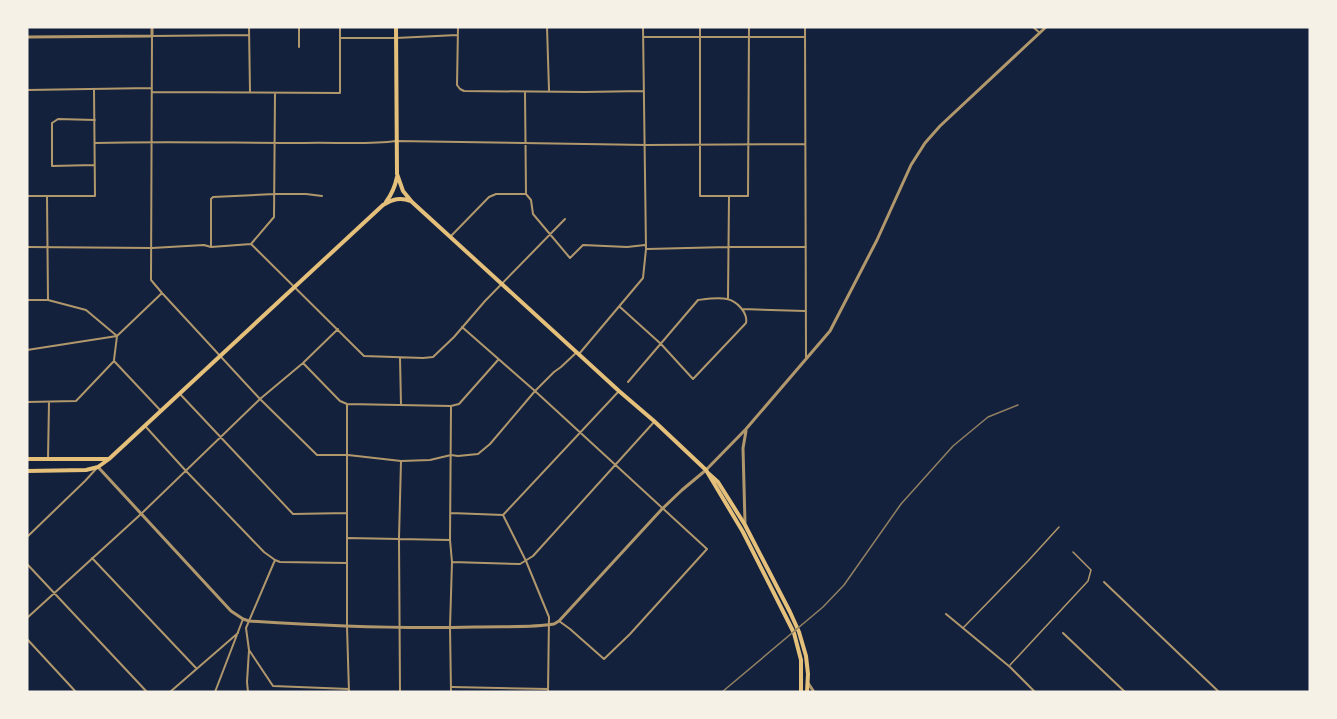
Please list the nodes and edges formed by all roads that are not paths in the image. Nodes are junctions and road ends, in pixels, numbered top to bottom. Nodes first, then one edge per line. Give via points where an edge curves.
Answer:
1 (152, 27) edge
2 (249, 27) edge
3 (299, 27) edge
4 (340, 27) edge
5 (396, 27) edge
6 (458, 27) edge
7 (547, 27) edge
8 (643, 27) edge
9 (700, 27) edge
10 (749, 27) edge
11 (805, 27) edge
12 (1033, 27) edge
13 (1046, 27) edge
14 (1040, 33) junction
15 (249, 35) junction
16 (458, 35) junction
17 (152, 36) junction
18 (27, 37) edge
19 (643, 37) junction
20 (805, 37) junction
21 (340, 38) junction
22 (396, 38) junction
23 (700, 38) junction
24 (749, 38) junction
25 (299, 47) dead end
26 (94, 89) junction
27 (27, 90) edge
28 (152, 90) junction
29 (525, 91) junction
30 (644, 91) junction
31 (250, 92) junction
32 (549, 92) junction
33 (275, 93) junction
34 (95, 120) junction
35 (396, 141) junction
36 (152, 142) junction
37 (526, 142) junction
38 (275, 143) junction
39 (95, 144) junction
40 (646, 144) junction
41 (700, 144) junction
42 (748, 144) junction
43 (806, 144) junction
44 (95, 165) junction
45 (397, 174) junction
46 (274, 194) junction
47 (526, 194) junction
48 (27, 196) edge
49 (47, 196) junction
50 (322, 196) dead end
51 (729, 196) junction
52 (412, 202) junction
53 (383, 205) junction
54 (565, 219) dead end
55 (549, 234) junction
56 (451, 236) junction
57 (251, 244) junction
58 (27, 247) edge
59 (47, 247) junction
60 (211, 247) junction
61 (646, 247) junction
62 (728, 247) junction
63 (806, 247) junction
64 (152, 248) junction
65 (503, 284) junction
66 (296, 287) junction
67 (162, 293) junction
68 (728, 299) junction
69 (27, 300) edge
70 (48, 300) junction
71 (620, 307) junction
72 (742, 309) junction
73 (806, 311) junction
74 (462, 327) junction
75 (338, 329) junction
76 (117, 336) junction
77 (661, 344) junction
78 (27, 350) edge
79 (578, 353) junction
80 (220, 356) junction
81 (400, 358) junction
82 (498, 360) junction
83 (806, 360) junction
84 (114, 361) junction
85 (303, 363) junction
86 (628, 382) dead end
87 (619, 391) junction
88 (535, 392) junction
89 (180, 394) junction
90 (260, 399) junction
91 (27, 402) edge
92 (49, 402) junction
93 (347, 404) junction
94 (401, 405) junction
95 (452, 406) junction
96 (161, 411) junction
97 (654, 421) junction
98 (145, 426) junction
99 (746, 429) junction
100 (580, 433) junction
101 (221, 438) junction
102 (348, 455) junction
103 (451, 455) junction
104 (27, 459) edge
105 (48, 459) junction
106 (110, 459) junction
107 (401, 461) junction
108 (615, 465) junction
109 (98, 467) junction
110 (27, 471) edge
111 (186, 471) junction
112 (706, 471) junction
113 (662, 509) junction
114 (347, 513) junction
115 (451, 513) junction
116 (141, 514) junction
117 (503, 515) junction
118 (745, 525) junction
119 (1059, 527) dead end
120 (27, 537) edge
121 (348, 538) junction
122 (399, 538) junction
123 (450, 540) junction
124 (1073, 552) dead end
125 (92, 558) junction
126 (275, 560) junction
127 (526, 561) junction
128 (452, 562) junction
129 (347, 563) junction
130 (27, 564) edge
131 (1104, 582) dead end
132 (54, 593) junction
133 (946, 614) dead end
134 (27, 618) edge
135 (243, 619) junction
136 (249, 621) junction
137 (559, 621) junction
138 (550, 625) junction
139 (347, 627) junction
140 (399, 627) junction
141 (450, 627) junction
142 (963, 628) junction
143 (238, 633) junction
144 (1063, 633) dead end
145 (27, 639) edge
146 (249, 650) junction
147 (1010, 665) dead end
148 (196, 668) junction
149 (807, 682) junction
150 (451, 687) junction
151 (349, 690) edge
152 (548, 691) edge
153 (76, 692) edge
154 (147, 692) edge
155 (170, 692) edge
156 (215, 692) edge
157 (248, 692) edge
158 (400, 692) edge
159 (451, 692) edge
160 (801, 692) edge
161 (807, 692) edge
162 (814, 692) edge
163 (1035, 692) edge
164 (1125, 692) edge
165 (1219, 692) edge

1 - 17 street
2 - 15 street
3 - 25 street
4 - 21 street
5 - 22 main road
6 - 16 street
7 - 32 street
8 - 19 street
9 - 23 street
10 - 24 street
11 - 20 street
12 - 14 street
13 - 14 street
14 - 83 street via 925,143 830,331
15 - 17 street
15 - 31 street
16 - 22 street
16 - 29 street via 460,89
17 - 18 street
17 - 28 street
19 - 23 street
19 - 30 street
20 - 24 street
20 - 43 street
21 - 22 street
21 - 33 street via 340,93
22 - 35 main road
23 - 24 street
23 - 41 street
24 - 42 street
26 - 27 street
26 - 28 street
26 - 34 street
28 - 31 street
28 - 36 street
29 - 32 street
29 - 37 street
30 - 32 street
30 - 40 street
31 - 33 street
33 - 38 street
34 - 39 street
34 - 44 street via 58,119 52,123 51,165
35 - 37 street
35 - 38 street
35 - 45 main road
36 - 38 street
36 - 39 street
36 - 64 street
37 - 40 street
37 - 47 street
38 - 46 street
39 - 44 street
40 - 41 street
40 - 61 street
41 - 42 street
41 - 51 street via 700,196
42 - 43 street
42 - 51 street via 748,196
43 - 63 street
44 - 49 street via 95,196
45 - 52 main road
45 - 53 main road via 395,187
46 - 50 street
46 - 57 street via 274,217
46 - 60 street via 213,196
47 - 55 street via 533,214
47 - 56 street via 489,197
48 - 49 street
49 - 59 street
51 - 62 street
52 - 53 main road via 397,199
52 - 56 main road
53 - 66 main road
54 - 55 street
55 - 61 street via 570,258 583,245
55 - 65 street
56 - 65 main road
57 - 60 street
57 - 66 street
58 - 59 street
59 - 64 street
59 - 70 street
60 - 64 street
61 - 62 street
61 - 71 street via 643,278
62 - 63 street
62 - 68 street
63 - 73 street
64 - 67 street via 151,280
65 - 74 street
65 - 79 main road
66 - 75 street
66 - 80 main road
67 - 76 street
67 - 80 street
68 - 72 street
68 - 77 street via 698,300
69 - 70 street
70 - 76 street via 86,310
71 - 77 street
71 - 79 street
72 - 73 street
72 - 77 street via 746,323 693,379
73 - 83 street
74 - 81 street via 433,357
74 - 82 street
75 - 81 street via 364,356
75 - 85 street
76 - 78 street
76 - 84 street
77 - 86 street
79 - 87 main road
79 - 88 street
80 - 89 main road
80 - 90 street
81 - 94 street
82 - 88 street
82 - 95 street via 459,404
83 - 99 street
84 - 92 street via 76,401
84 - 96 street
85 - 90 street
85 - 93 street
87 - 97 main road
87 - 100 street
88 - 100 street
88 - 103 street via 478,454
89 - 96 main road
89 - 101 street
90 - 101 street
90 - 102 street via 316,455
91 - 92 street
92 - 105 street
93 - 94 street
93 - 102 street
94 - 95 street
95 - 103 street
96 - 98 main road
97 - 108 street
97 - 112 main road
98 - 106 main road
98 - 111 street
99 - 112 street
99 - 118 street
100 - 108 street
100 - 117 street
101 - 111 street
101 - 114 street via 293,514
102 - 107 street
102 - 114 street
103 - 107 street
103 - 115 street
104 - 105 main road
105 - 106 main road
106 - 109 main road
107 - 122 street
108 - 113 street
108 - 127 street
109 - 110 main road
109 - 116 street
109 - 120 street
111 - 116 street
111 - 126 street
112 - 113 street
112 - 118 main road via 718,482
112 - 160 main road via 794,633 801,660
113 - 137 street
113 - 137 street via 707,549 630,634 604,659
114 - 121 street
115 - 117 street
115 - 123 street
116 - 125 street
116 - 135 street via 231,611
117 - 127 street
118 - 149 main road via 799,632 806,656
119 - 142 lane
121 - 122 street
121 - 129 street
122 - 123 street
122 - 140 street
123 - 128 street
124 - 147 lane via 1091,570 1089,580
125 - 132 street
125 - 148 street
126 - 129 street
126 - 136 street
127 - 128 street
127 - 138 street
128 - 141 street
129 - 139 street
130 - 132 street
131 - 165 street
132 - 134 street
132 - 154 street
133 - 142 street
135 - 136 street
135 - 143 street
136 - 139 street
136 - 146 street
137 - 138 street
138 - 141 street
138 - 152 street
139 - 140 street
139 - 151 street
140 - 141 street
140 - 158 street
141 - 150 street
142 - 163 street
143 - 148 street
143 - 156 street
144 - 164 street
145 - 153 street
146 - 151 street via 273,686
146 - 157 street
148 - 155 street
149 - 161 main road
149 - 162 street
150 - 152 street
150 - 159 street

